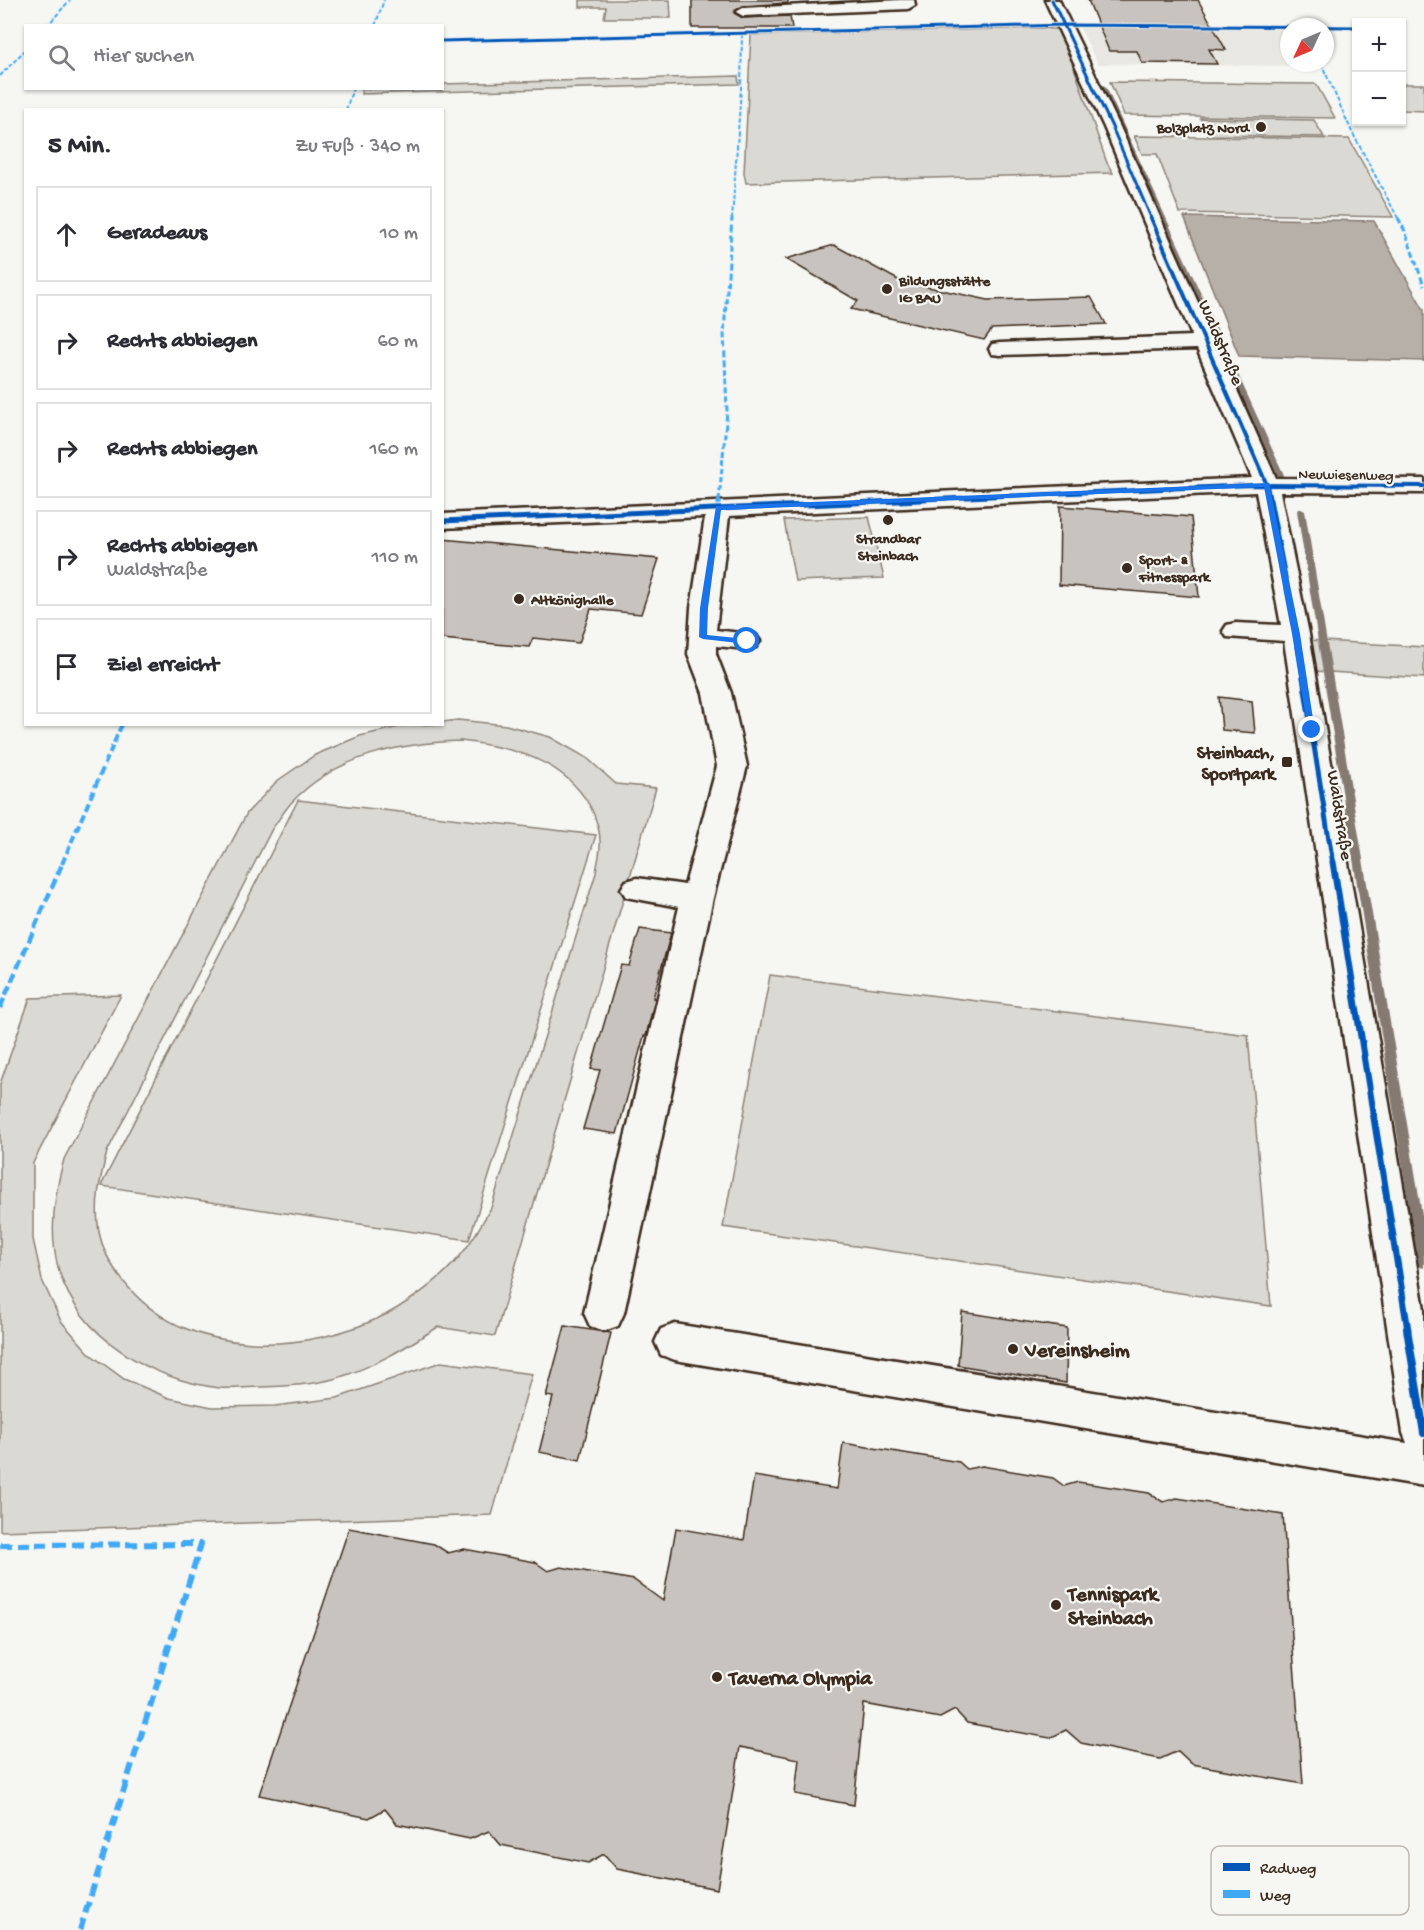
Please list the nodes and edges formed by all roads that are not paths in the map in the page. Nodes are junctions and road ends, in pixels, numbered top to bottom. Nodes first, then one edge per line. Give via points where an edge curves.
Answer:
1 (907, 0) edge
2 (1052, 0) edge
3 (743, 6) edge
4 (742, 34) dead end
5 (1206, 342) junction
6 (1000, 349) dead end
7 (1267, 485) junction
8 (1424, 486) edge
9 (718, 508) junction
10 (444, 521) edge
11 (1236, 631) dead end
12 (1296, 634) junction
13 (703, 637) junction
14 (747, 641) dead end
15 (638, 889) dead end
16 (697, 898) junction
17 (604, 1313) dead end
18 (675, 1342) dead end
19 (1424, 1433) edge
20 (1424, 1466) edge

1 - 3 street via 909,6
2 - 5 street, Waldstraße
3 - 4 street
5 - 6 street
5 - 7 street, Waldstraße
7 - 8 street, Neuwiesenweg
7 - 9 street, Neuwiesenweg
7 - 12 street, Waldstraße
9 - 10 street, Neuwiesenweg
9 - 13 street
11 - 12 street
12 - 19 street, Waldstraße
13 - 14 street
13 - 16 street via 702,654 717,693 732,766
15 - 16 street
16 - 17 street
18 - 20 street

